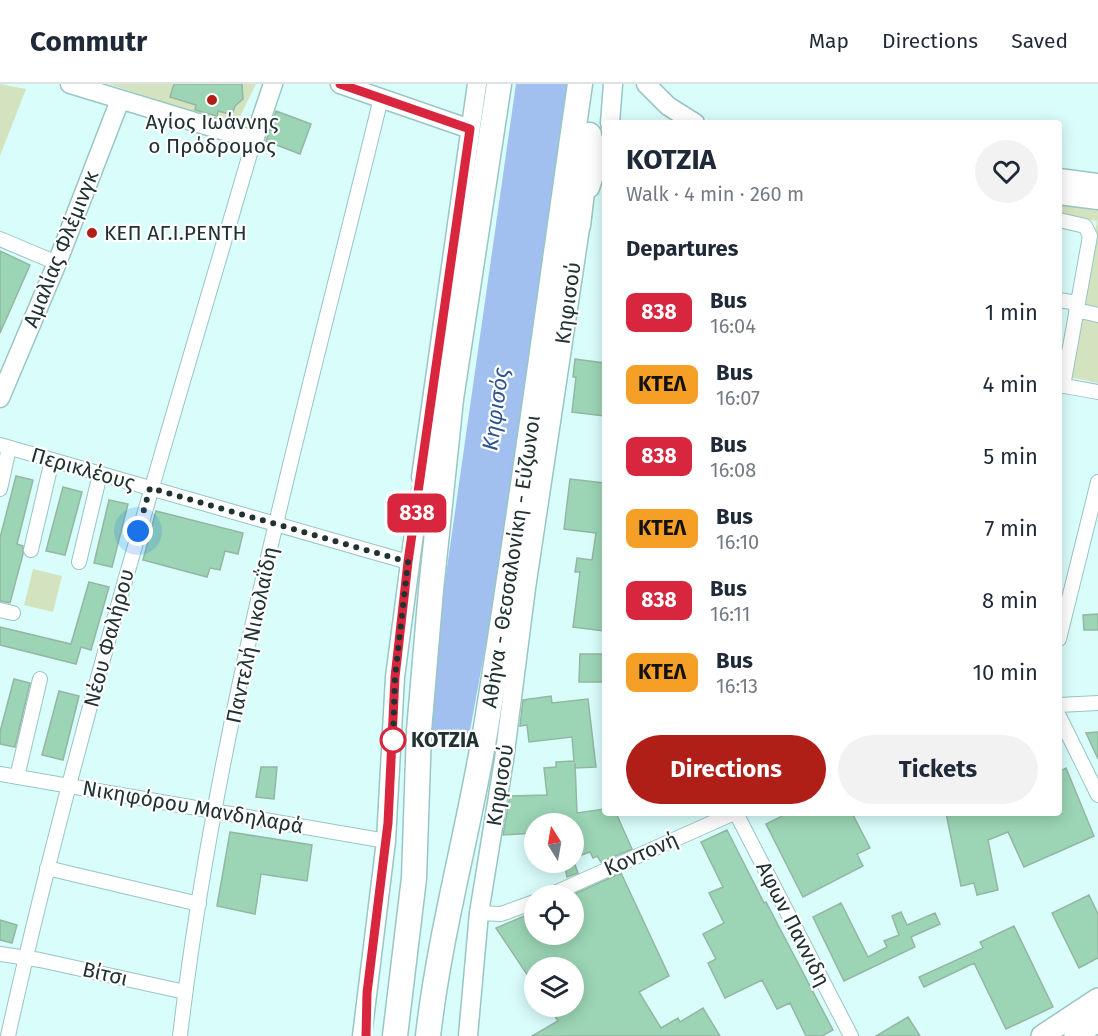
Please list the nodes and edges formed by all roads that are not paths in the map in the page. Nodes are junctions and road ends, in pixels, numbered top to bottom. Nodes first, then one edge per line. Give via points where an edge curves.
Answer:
1 (69, 84) edge
2 (273, 84) edge
3 (340, 84) edge
4 (477, 84) edge
5 (499, 84) edge
6 (580, 84) edge
7 (595, 84) edge
8 (612, 84) edge
9 (646, 84) edge
10 (381, 98) junction
11 (120, 100) junction
12 (610, 120) edge
13 (689, 120) edge
14 (470, 129) junction
15 (254, 140) junction
16 (602, 155) edge
17 (599, 172) edge
18 (1062, 178) edge
19 (1098, 183) edge
20 (1062, 195) edge
21 (1098, 200) edge
22 (1062, 221) edge
23 (578, 225) junction
24 (0, 239) edge
25 (1093, 248) edge
26 (57, 263) junction
27 (1062, 301) edge
28 (1077, 307) junction
29 (1098, 315) edge
30 (1062, 381) edge
31 (1062, 386) edge
32 (1098, 392) edge
33 (0, 398) edge
34 (451, 399) junction
35 (5, 447) edge
36 (52, 460) junction
37 (99, 474) junction
38 (1098, 482) edge
39 (150, 488) junction
40 (0, 489) edge
41 (416, 521) junction
42 (275, 526) junction
43 (31, 550) dead end
44 (78, 562) dead end
45 (408, 562) junction
46 (526, 588) junction
47 (1062, 627) edge
48 (40, 680) dead end
49 (1098, 703) edge
50 (1062, 705) edge
51 (1062, 722) edge
52 (484, 742) junction
53 (0, 774) edge
54 (17, 777) junction
55 (68, 786) junction
56 (1098, 795) edge
57 (214, 811) junction
58 (728, 816) edge
59 (737, 816) edge
60 (386, 841) junction
61 (47, 868) junction
62 (572, 885) edge
63 (199, 904) junction
64 (524, 906) edge
65 (479, 914) junction
66 (0, 954) edge
67 (25, 959) junction
68 (185, 992) junction
69 (367, 993) junction
70 (1098, 999) edge
71 (1098, 1021) edge
72 (8, 1036) edge
73 (180, 1036) edge
74 (362, 1036) edge
75 (366, 1036) edge
76 (395, 1036) edge
77 (428, 1036) edge
78 (455, 1036) edge
79 (468, 1036) edge
80 (851, 1036) edge
81 (1042, 1036) edge
82 (1075, 1036) edge

1 - 11 main road
2 - 15 main road
3 - 10 main road
4 - 14 main road
5 - 34 highway
6 - 52 highway, Αθήνα - Θεσσαλονίκη - Εύζωνοι via 516,544
7 - 23 highway
8 - 12 main road
9 - 13 main road
10 - 14 main road
10 - 42 street, Παντελή Νικολαΐδη
11 - 15 main road
11 - 26 main road, Αμαλίας Φλέμινγκ
14 - 41 main road
15 - 39 street, Νέου Φαλήρου
16 - 17 main road, Κηφισού
17 - 23 main road, Κηφισού
18 - 19 main road
20 - 21 main road
22 - 25 street via 1088,229
23 - 46 main road, Κηφισού
24 - 26 street
25 - 28 street
26 - 33 main road, Αμαλίας Φλέμινγκ
27 - 28 street
28 - 29 street
28 - 30 street
31 - 32 street
34 - 41 highway
34 - 76 highway via 419,731 414,878
35 - 36 street, Περικλέους
35 - 40 street
36 - 37 street, Περικλέους
36 - 43 street
37 - 39 street, Περικλέους
37 - 44 street
38 - 47 street
39 - 42 street, Περικλέους
39 - 55 street, Νέου Φαλήρου
41 - 45 main road
42 - 45 street, Περικλέους
42 - 57 street, Παντελή Νικολαΐδη
45 - 60 main road via 395,677
46 - 52 highway via 499,709
46 - 65 main road, Κηφισού
48 - 54 street
49 - 50 street
51 - 56 street
52 - 77 highway, Αθήνα - Θεσσαλονίκη - Εύζωνοι via 435,977
53 - 54 street, Νικηφόρου Μανδηλαρά
54 - 55 street, Νικηφόρου Μανδηλαρά
55 - 57 street, Νικηφόρου Μανδηλαρά
55 - 61 street, Νέου Φαλήρου
57 - 60 street, Νικηφόρου Μανδηλαρά
57 - 63 street, Παντελή Νικολαΐδη
58 - 62 street, Κοντονή
59 - 80 street, Αφων Παννιδη
60 - 69 main road
61 - 63 street
61 - 67 street, Νέου Φαλήρου
63 - 68 street, Παντελή Νικολαΐδη
64 - 65 street via 501,915
65 - 78 main road via 469,946
65 - 79 main road, Κηφισού
66 - 67 street, Βίτσι
67 - 68 street, Βίτσι
67 - 72 street, Νέου Φαλήρου
68 - 73 street, Παντελή Νικολαΐδη
69 - 74 main road
69 - 75 main road
70 - 81 main road
71 - 82 main road

